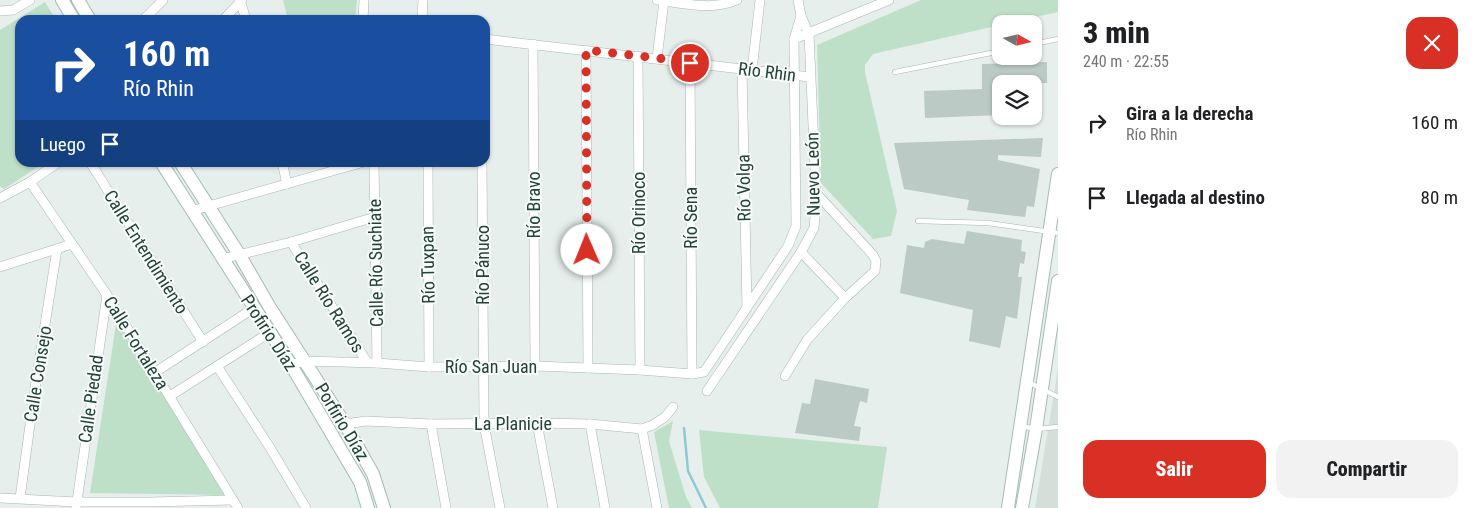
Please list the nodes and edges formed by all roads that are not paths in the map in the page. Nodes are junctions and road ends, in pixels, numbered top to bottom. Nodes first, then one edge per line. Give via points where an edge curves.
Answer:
1 (30, 0) edge
2 (62, 0) edge
3 (78, 0) edge
4 (163, 0) edge
5 (241, 0) edge
6 (364, 0) edge
7 (423, 0) edge
8 (661, 0) edge
9 (737, 0) edge
10 (760, 0) edge
11 (798, 0) edge
12 (889, 0) edge
13 (726, 2) edge
14 (1, 11) edge
15 (71, 15) edge
16 (87, 15) edge
17 (148, 15) edge
18 (228, 15) edge
19 (245, 15) edge
20 (363, 15) edge
21 (422, 15) edge
22 (801, 16) junction
23 (809, 34) junction
24 (794, 39) junction
25 (1058, 39) edge
26 (490, 40) edge
27 (1042, 42) edge
28 (533, 44) junction
29 (586, 50) junction
30 (992, 53) edge
31 (638, 56) junction
32 (657, 58) junction
33 (690, 63) junction
34 (742, 68) junction
35 (752, 70) junction
36 (895, 72) dead end
37 (794, 75) junction
38 (810, 76) junction
39 (52, 167) edge
40 (93, 167) edge
41 (164, 167) edge
42 (183, 167) edge
43 (283, 167) edge
44 (346, 167) edge
45 (374, 167) edge
46 (428, 167) edge
47 (482, 167) edge
48 (1058, 174) edge
49 (30, 182) junction
50 (287, 184) junction
51 (816, 193) junction
52 (1, 197) edge
53 (208, 206) junction
54 (191, 211) junction
55 (375, 217) junction
56 (918, 222) dead end
57 (1054, 233) edge
58 (291, 242) junction
59 (72, 244) junction
60 (57, 249) junction
61 (801, 252) junction
62 (240, 254) junction
63 (222, 259) junction
64 (0, 267) edge
65 (1058, 281) edge
66 (107, 295) junction
67 (845, 298) junction
68 (254, 308) junction
69 (747, 308) junction
70 (269, 333) junction
71 (203, 342) junction
72 (304, 361) junction
73 (372, 363) junction
74 (291, 365) junction
75 (217, 366) junction
76 (482, 366) junction
77 (534, 366) junction
78 (429, 367) junction
79 (588, 368) junction
80 (640, 370) junction
81 (704, 372) junction
82 (154, 373) junction
83 (692, 374) junction
84 (785, 376) dead end
85 (716, 378) junction
86 (1027, 382) junction
87 (1042, 388) junction
88 (707, 391) dead end
89 (170, 396) junction
90 (1058, 396) edge
91 (672, 407) dead end
92 (537, 423) junction
93 (345, 424) junction
94 (431, 424) junction
95 (484, 424) junction
96 (590, 424) junction
97 (1021, 426) junction
98 (1058, 427) edge
99 (1036, 428) junction
100 (642, 429) junction
101 (0, 498) edge
102 (20, 498) junction
103 (235, 504) edge
104 (76, 505) edge
105 (306, 508) edge
106 (368, 508) edge
107 (384, 508) edge
108 (446, 508) edge
109 (500, 508) edge
110 (552, 508) edge
111 (605, 508) edge
112 (657, 508) edge
113 (1008, 508) edge
114 (1022, 508) edge

1 - 14 street via 13,10
2 - 15 street
3 - 16 street
4 - 17 street
5 - 18 street
5 - 19 street
6 - 20 street
7 - 21 street
8 - 13 street via 705,6
8 - 32 street
9 - 13 street
10 - 35 street
11 - 22 street, Nuevo León
12 - 23 street
22 - 23 street, Nuevo León
22 - 24 street, Nuevo León
23 - 24 street
23 - 38 street, Nuevo León
24 - 37 street, Nuevo León
25 - 27 lane
26 - 28 street, Río Rhin
28 - 29 street, Río Rhin
28 - 77 street, Río Bravo
29 - 31 street, Río Rhin
29 - 79 street
30 - 36 lane
31 - 32 street, Río Rhin
31 - 80 street, Río Orinoco
32 - 33 street, Río Rhin
33 - 34 street, Río Rhin
33 - 83 street, Río Sena
34 - 35 street, Río Rhin
34 - 69 street, Río Volga
35 - 37 street, Río Rhin
37 - 38 street, Río Rhin
37 - 69 street, Nuevo León via 796,226 788,246
38 - 51 street, Nuevo León
39 - 49 street
40 - 71 street, Calle Entendimiento
41 - 54 street, Profirio Díaz
42 - 53 street, Porfirio Díaz
43 - 50 street
44 - 50 street
45 - 55 street, Calle Río Suchiate
46 - 78 street, Río Tuxpan
47 - 76 street, Río Pánuco
48 - 57 street
49 - 52 street
49 - 59 street, Calle Fortaleza
50 - 53 street
51 - 61 street, Nuevo León via 814,228
51 - 67 street via 876,261 875,270
53 - 54 street
53 - 62 street, Porfirio Díaz
54 - 63 street, Profirio Díaz
55 - 58 street
55 - 73 street, Calle Río Suchiate
56 - 57 lane via 988,223
57 - 86 street
58 - 62 street
58 - 73 street, Calle Río Ramos
59 - 60 street
59 - 66 street, Calle Fortaleza
60 - 64 street
60 - 102 street, Calle Consejo
61 - 67 street
61 - 85 street, Nuevo León
62 - 63 street
62 - 72 street, Porfirio Díaz
63 - 68 street, Profirio Díaz
65 - 87 street
66 - 82 street, Calle Fortaleza
66 - 104 street, Calle Piedad
67 - 84 street via 807,340
68 - 70 street, Profirio Díaz
68 - 71 street
69 - 81 street, Nuevo León
70 - 74 street, Profirio Díaz
70 - 75 street
71 - 82 street
72 - 73 street, Río San Juan
72 - 74 street, Río San Juan
72 - 93 street, Porfirio Díaz
73 - 78 street, Río San Juan
74 - 106 street, Profirio Díaz via 360,482
75 - 89 street
75 - 105 street
76 - 77 street, Río San Juan
76 - 78 street, Río San Juan
76 - 95 street, Río Pánuco
77 - 79 street, Río San Juan
79 - 80 street, Río San Juan
80 - 83 street, Río San Juan
81 - 83 street
81 - 85 street
82 - 89 street, Calle Fortaleza
85 - 88 street, Nuevo León
86 - 87 lane
86 - 97 street
87 - 90 lane
87 - 99 street
89 - 103 street, Calle Fortaleza
91 - 100 street via 665,417
92 - 95 street, La Planicie
92 - 96 street, La Planicie
92 - 110 street
93 - 94 street, La Planicie via 366,421
93 - 107 street, Porfirio Díaz via 373,474
94 - 95 street, La Planicie
94 - 108 street
95 - 109 street, Río Pánuco
96 - 100 street, La Planicie
96 - 111 street
97 - 99 lane
97 - 113 street
98 - 99 lane
99 - 114 street
100 - 112 street
101 - 102 street
102 - 104 street
103 - 104 street via 150,502

